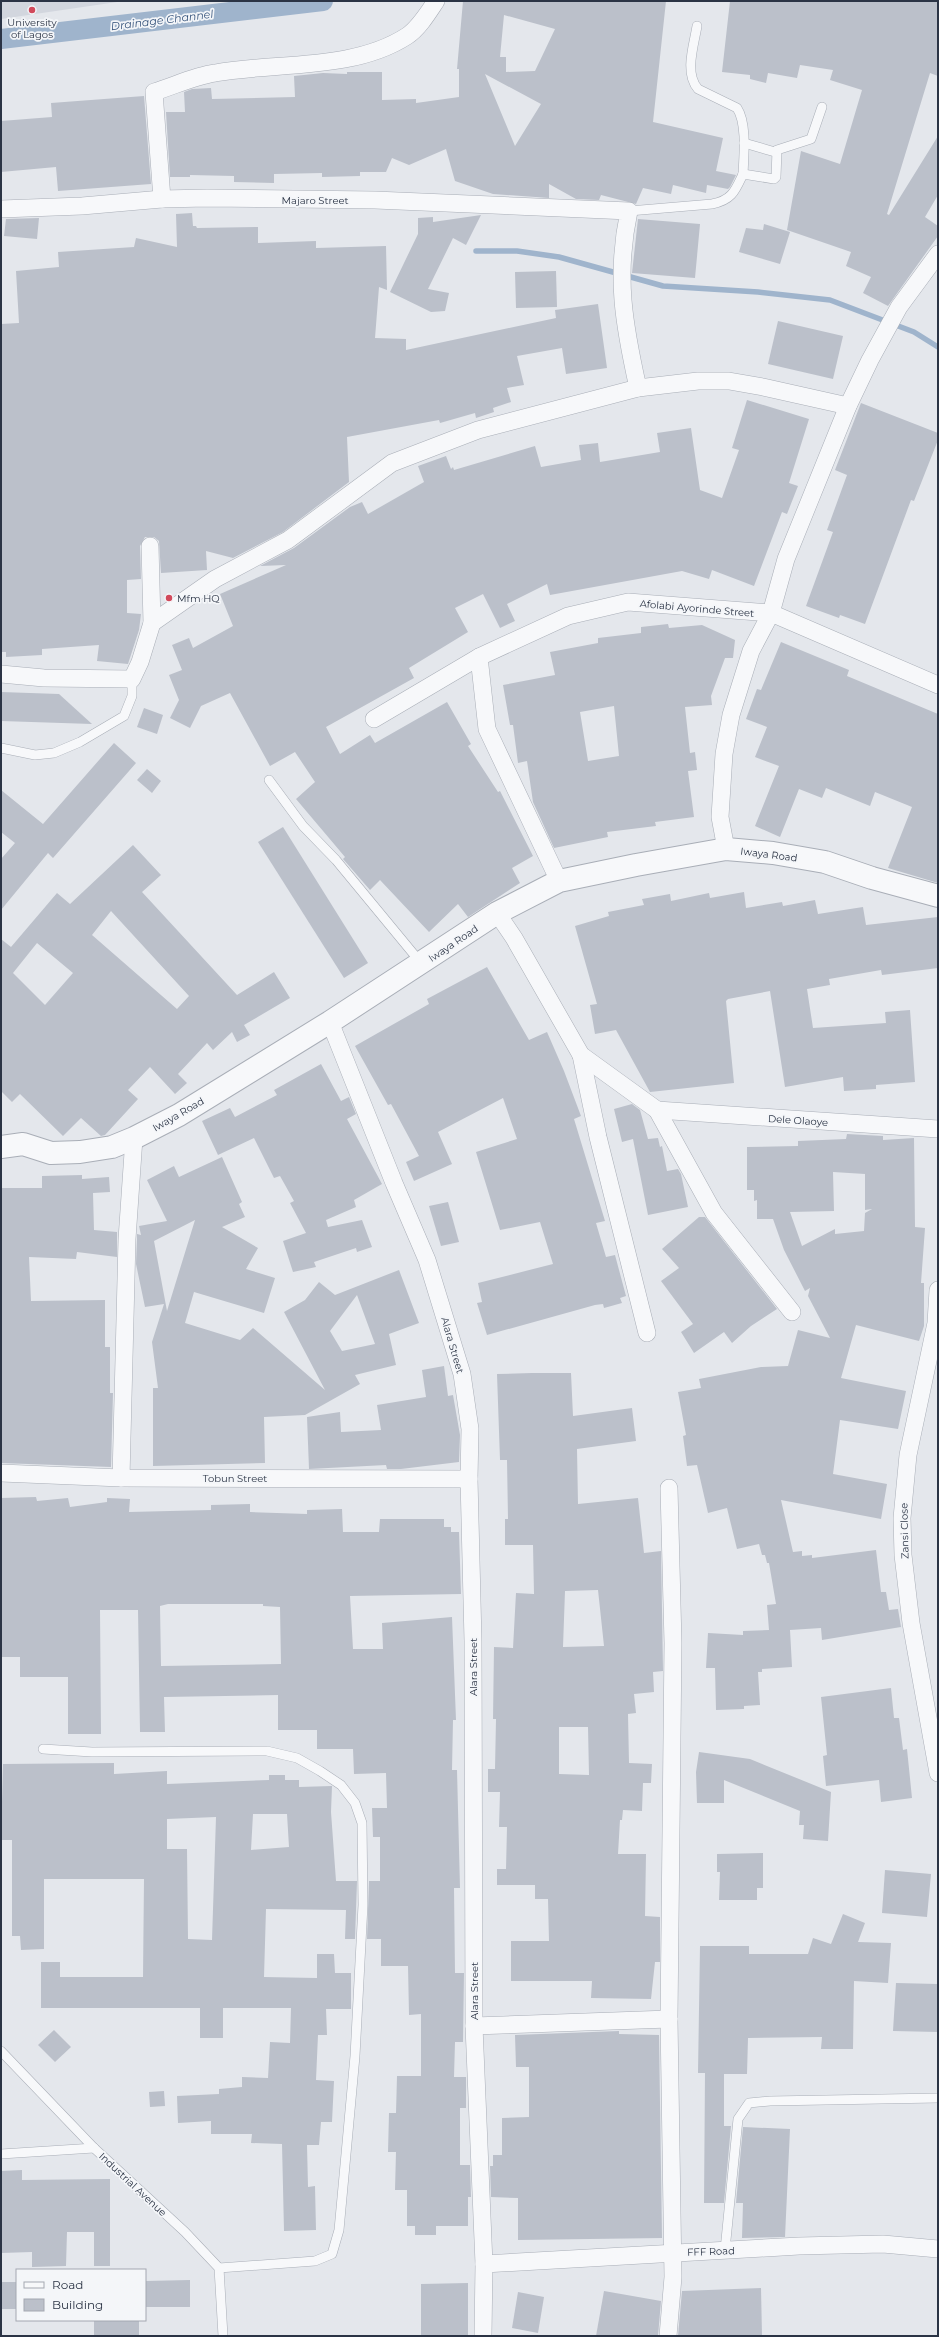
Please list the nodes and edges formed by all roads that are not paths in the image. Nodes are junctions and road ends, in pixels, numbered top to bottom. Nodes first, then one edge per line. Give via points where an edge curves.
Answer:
1 (436, 1) edge
2 (697, 26) dead end
3 (822, 107) dead end
4 (744, 143) junction
5 (775, 152) junction
6 (742, 174) junction
7 (162, 199) junction
8 (1, 209) edge
9 (629, 211) junction
10 (938, 254) edge
11 (638, 388) junction
12 (848, 406) junction
13 (150, 546) dead end
14 (771, 613) junction
15 (152, 623) junction
16 (479, 658) junction
17 (1, 674) edge
18 (132, 679) junction
19 (938, 685) edge
20 (374, 719) dead end
21 (1, 748) edge
22 (270, 780) dead end
23 (726, 849) junction
24 (559, 881) junction
25 (938, 896) edge
26 (497, 913) junction
27 (422, 964) junction
28 (330, 1022) junction
29 (581, 1055) junction
30 (658, 1110) junction
31 (938, 1129) edge
32 (134, 1138) junction
33 (1, 1147) edge
34 (938, 1290) edge
35 (792, 1312) dead end
36 (647, 1333) dead end
37 (1, 1473) edge
38 (121, 1478) junction
39 (468, 1479) junction
40 (669, 1488) dead end
41 (43, 1749) dead end
42 (938, 1773) edge
43 (669, 2019) junction
44 (474, 2026) junction
45 (1, 2051) edge
46 (938, 2098) edge
47 (94, 2148) junction
48 (1, 2154) edge
49 (938, 2249) edge
50 (725, 2250) junction
51 (672, 2252) junction
52 (484, 2264) junction
53 (219, 2268) junction
54 (222, 2336) edge
55 (483, 2336) edge
56 (668, 2336) edge

1 - 7 street via 426,16 407,35 378,50 322,63 214,73 154,92
2 - 4 lane via 691,73 693,84 737,108 740,112
3 - 5 lane via 811,139 779,148
4 - 5 lane
4 - 6 lane
5 - 6 lane via 776,178
6 - 9 lane via 735,191 726,201
7 - 8 street, Majaro Street via 82,206
7 - 9 street, Majaro Street via 375,200
9 - 11 street via 622,262 622,290 626,331
10 - 12 street via 899,307
11 - 12 street via 698,381 729,381
11 - 15 street via 478,430 392,464 288,540 215,580
12 - 14 street via 786,559
13 - 15 street
14 - 16 street, Afolabi Ayorinde Street via 628,602 568,616
14 - 19 street, Afolabi Ayorinde Street
14 - 23 street via 751,651 731,715 724,754 720,817
15 - 18 street
16 - 20 street, Afolabi Ayorinde Street
16 - 24 street via 487,729
17 - 18 street via 44,678
18 - 21 lane via 132,696 124,716 80,742 54,753 35,755
22 - 27 lane via 303,826 336,860
23 - 24 street, Iwaya Road
23 - 25 street, Iwaya Road via 773,853 825,862
24 - 26 street, Iwaya Road
26 - 27 street, Iwaya Road
26 - 29 street
27 - 28 street, Iwaya Road
28 - 32 street, Iwaya Road via 179,1114
28 - 39 street, Alara Street via 427,1260 448,1325 462,1374 470,1429
29 - 30 street
29 - 36 street
30 - 31 street, Dele Olaoye
30 - 35 street via 714,1213
32 - 33 street, Iwaya Road via 112,1146 80,1152 51,1153 23,1144
32 - 38 street via 127,1239
34 - 42 street, Zansi Close via 936,1323 908,1455 902,1518 903,1555 911,1623
37 - 38 street, Tobun Street
38 - 39 street, Tobun Street
39 - 44 street, Alara Street via 473,1642
40 - 43 street via 674,1643
41 - 53 lane via 92,1752 267,1752 297,1758 340,1785 355,1803 362,1823 363,1913 355,2056 339,2230 332,2254 315,2261
43 - 44 street
43 - 51 street
44 - 52 street, Alara Street
45 - 47 lane, Industrial Avenue
46 - 50 lane via 749,2103 738,2119
47 - 48 lane
47 - 53 lane, Industrial Avenue via 185,2232
49 - 50 street, FFF Road via 883,2244
50 - 51 street, FFF Road
51 - 52 street, FFF Road
51 - 56 street via 673,2277
52 - 55 street, Alara Street
53 - 54 lane

